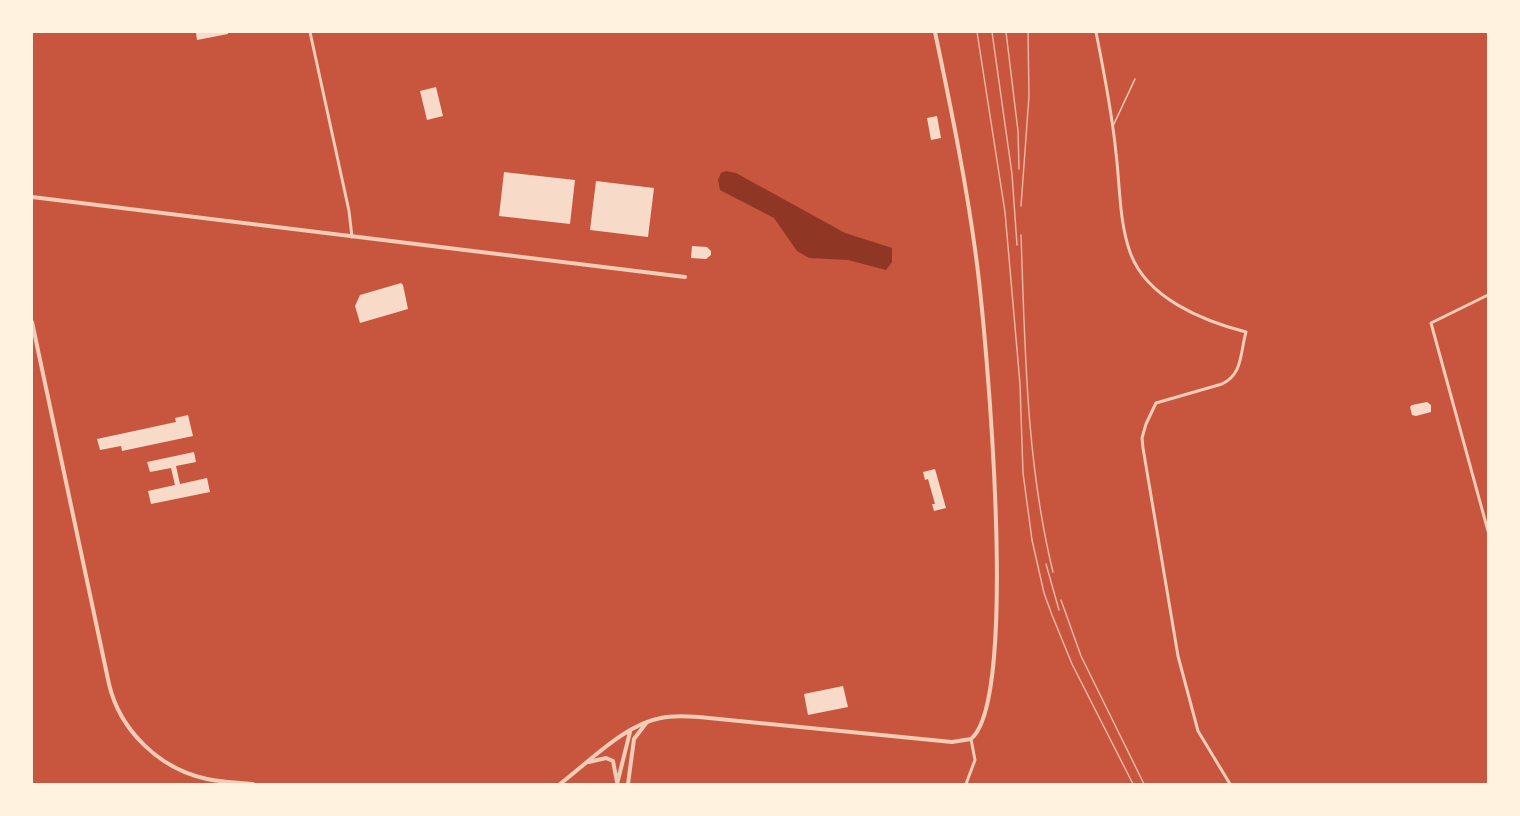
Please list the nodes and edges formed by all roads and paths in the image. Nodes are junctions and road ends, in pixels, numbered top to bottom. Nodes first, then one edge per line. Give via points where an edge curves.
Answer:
1 (310, 32) edge
2 (935, 32) edge
3 (1096, 32) edge
4 (1135, 80) dead end
5 (1113, 127) junction
6 (32, 197) edge
7 (352, 237) junction
8 (686, 277) dead end
9 (1488, 295) edge
10 (32, 322) edge
11 (1488, 531) edge
12 (648, 722) junction
13 (630, 731) junction
14 (623, 736) junction
15 (971, 739) junction
16 (627, 740) junction
17 (631, 758) junction
18 (586, 763) junction
19 (253, 784) edge
20 (560, 784) edge
21 (617, 784) edge
22 (628, 784) edge
23 (966, 784) edge
24 (1230, 784) edge

1 - 7 street
2 - 15 street via 977,265 997,505 993,660 983,723
3 - 5 street
4 - 5 lane
5 - 24 street via 1126,239 1136,265 1156,289 1191,314 1246,332 1231,380 1156,403 1142,438 1184,681 1198,731
6 - 7 street
7 - 8 street
9 - 11 street via 1431,323
10 - 19 street via 117,708 132,732 165,762 207,779
12 - 13 street
12 - 15 street via 691,717 960,742
12 - 17 street via 634,739
13 - 14 street
13 - 16 street
14 - 16 street
14 - 18 street
15 - 23 street via 975,760
16 - 17 street
16 - 21 street
17 - 22 street
18 - 20 street
18 - 21 street via 606,758 613,761

